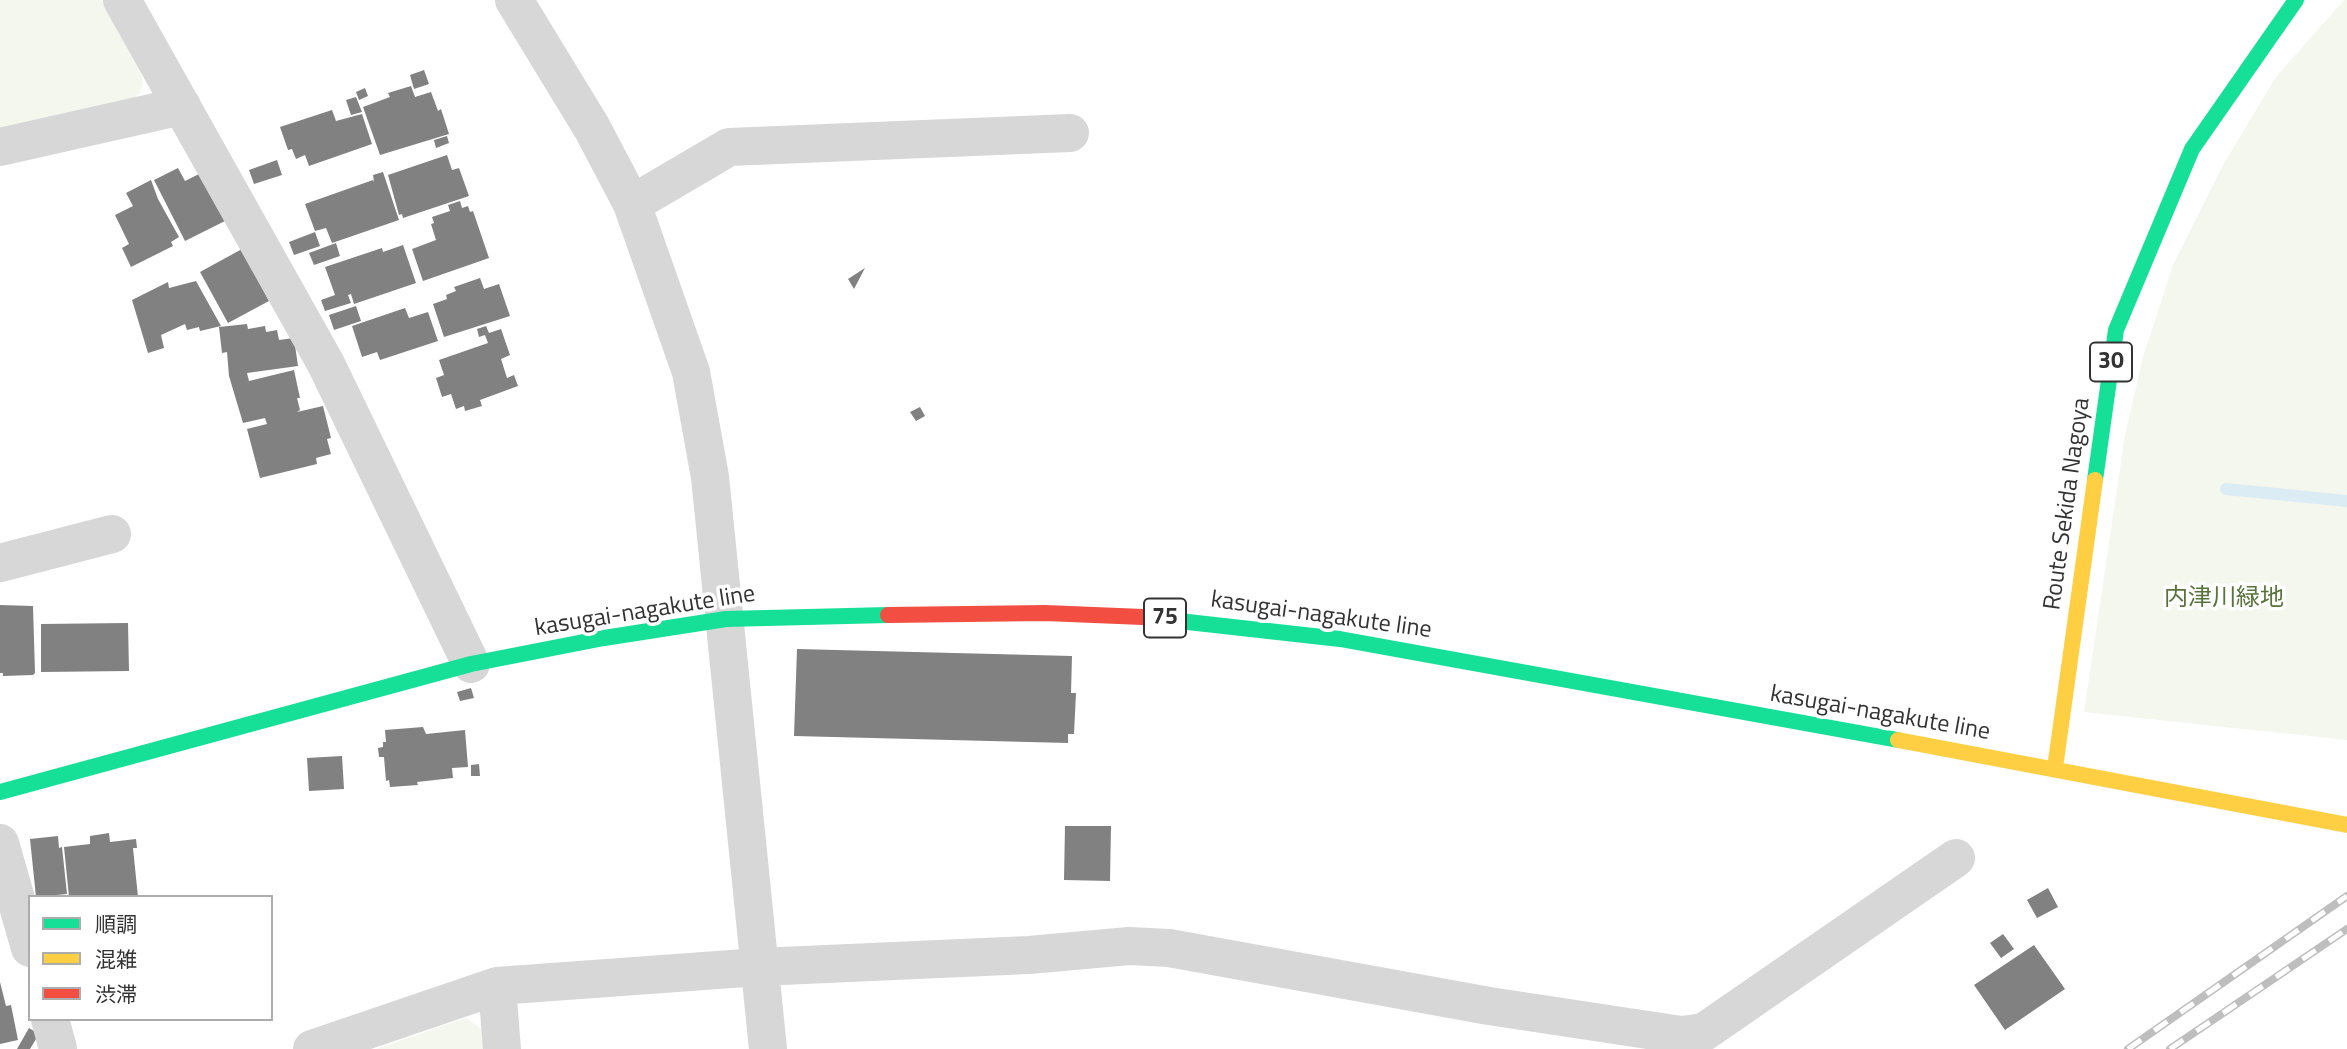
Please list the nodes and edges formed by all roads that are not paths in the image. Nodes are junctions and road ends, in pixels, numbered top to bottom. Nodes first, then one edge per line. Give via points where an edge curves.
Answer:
1 (122, 0) edge
2 (514, 0) edge
3 (2296, 0) edge
4 (182, 106) junction
5 (1070, 132) dead end
6 (0, 147) edge
7 (632, 204) junction
8 (112, 534) dead end
9 (0, 563) edge
10 (726, 619) junction
11 (471, 664) junction
12 (2055, 768) junction
13 (0, 792) edge
14 (2340, 823) edge
15 (0, 843) edge
16 (1956, 858) dead end
17 (28, 941) edge
18 (759, 967) junction
19 (497, 986) junction
20 (51, 1021) edge
21 (58, 1049) edge
22 (312, 1049) edge
23 (502, 1049) edge
24 (768, 1049) edge

1 - 4 street
2 - 7 street
3 - 12 main road, Route Sekida Nagoya / 30 via 2192,149 2116,330
4 - 6 street
4 - 11 street via 326,363
5 - 7 street via 729,147
7 - 10 street via 691,372 710,477
8 - 9 street
10 - 11 main road, kasugai-nagakute line / 75
10 - 12 main road, kasugai-nagakute line / 75 via 1045,613 1193,621 1340,639
10 - 18 street
11 - 13 main road, kasugai-nagakute line / 75
12 - 14 main road, kasugai-nagakute line / 75
15 - 17 street
16 - 18 street via 1704,1032 1681,1035 1489,1006 1169,948 1129,946
18 - 19 street
18 - 24 street
19 - 22 street
19 - 23 street
20 - 21 street

